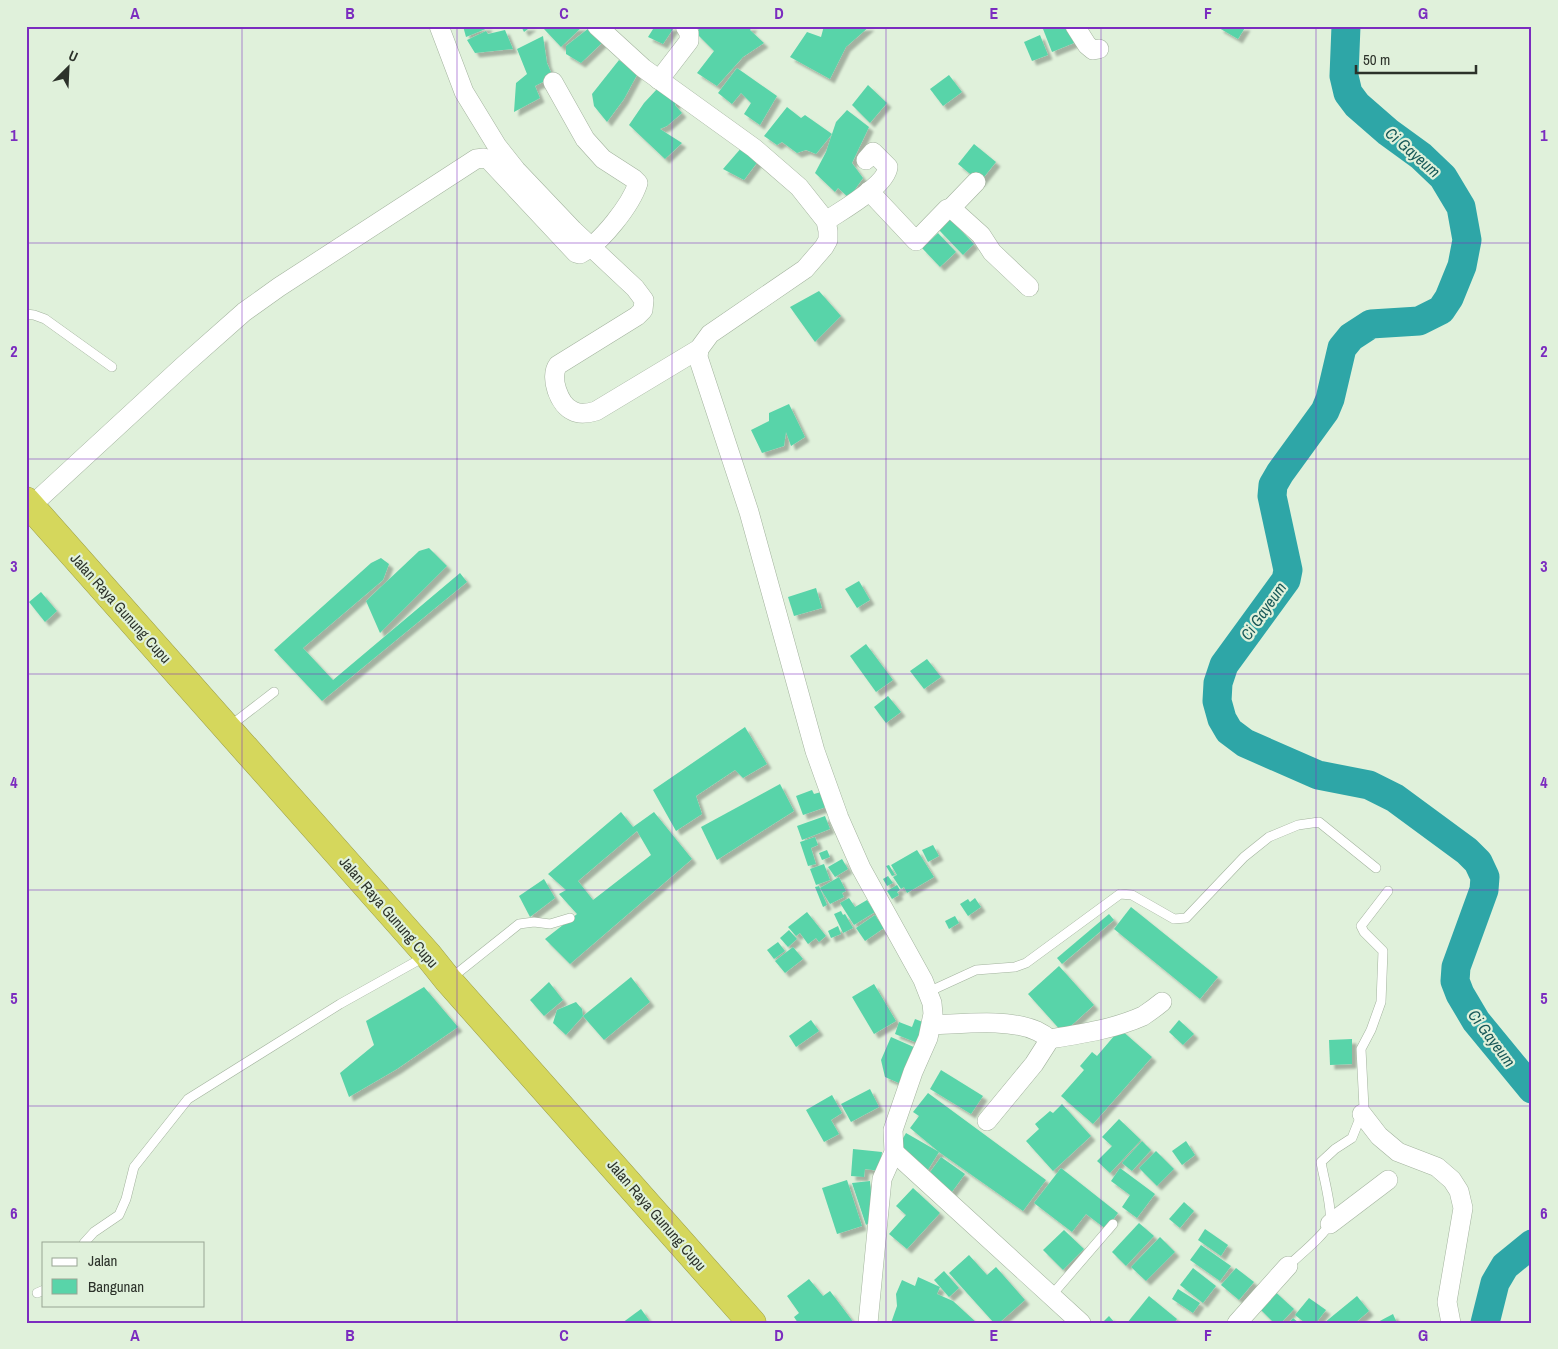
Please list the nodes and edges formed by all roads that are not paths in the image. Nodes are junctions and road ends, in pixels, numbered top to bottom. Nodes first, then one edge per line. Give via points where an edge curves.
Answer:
1 (439, 26) edge
2 (597, 26) edge
3 (685, 26) edge
4 (1075, 26) edge
5 (1099, 49) dead end
6 (659, 80) junction
7 (553, 82) dead end
8 (866, 160) dead end
9 (976, 182) dead end
10 (869, 192) junction
11 (951, 208) junction
12 (826, 220) junction
13 (588, 249) junction
14 (1029, 287) dead end
15 (26, 314) edge
16 (699, 349) junction
17 (112, 368) dead end
18 (28, 504) edge
19 (274, 692) dead end
20 (227, 728) junction
21 (1376, 868) dead end
22 (1388, 891) dead end
23 (570, 918) dead end
24 (428, 954) junction
25 (448, 980) junction
26 (928, 992) junction
27 (1162, 1002) dead end
28 (932, 1025) junction
29 (1050, 1039) junction
30 (1362, 1114) junction
31 (987, 1121) dead end
32 (894, 1152) junction
33 (1388, 1180) dead end
34 (1113, 1224) dead end
35 (1330, 1224) junction
36 (85, 1242) edge
37 (1288, 1266) joint
38 (1051, 1296) junction
39 (752, 1323) edge
40 (868, 1323) edge
41 (1081, 1323) edge
42 (1237, 1323) edge
43 (1451, 1323) edge

1 - 13 street via 464,92 497,146
2 - 6 street
3 - 6 street via 689,41
4 - 5 street via 1087,45 1094,50
6 - 12 street via 754,148 799,187
7 - 13 street via 585,139 603,159 638,183 614,222
8 - 10 street via 873,152 888,167 884,178
9 - 11 street
10 - 11 street via 916,240
10 - 12 street
11 - 14 street
12 - 16 street via 828,240 814,260 710,334
13 - 16 street via 635,288 644,305 637,316 554,369 554,380 566,407 580,413 596,410
13 - 18 street via 578,254 574,251 489,160 476,159 244,312
15 - 17 lane via 45,319
16 - 26 street via 699,365 749,512 815,751 861,868
18 - 20 highway, Jalan Raya Gunung Cupu
19 - 20 lane
20 - 24 highway, Jalan Raya Gunung Cupu
21 - 26 lane via 1319,822 1298,825 1269,837 1244,857 1186,918 1174,919 1132,895 1120,894 1021,966 976,970
22 - 30 lane via 1361,926 1382,951 1381,1002 1361,1049
23 - 25 lane via 550,924 520,924
24 - 25 highway, Jalan Raya Gunung Cupu
24 - 36 lane via 340,1004 188,1099 134,1167 119,1215
25 - 39 highway, Jalan Raya Gunung Cupu
26 - 28 street
27 - 29 street via 1143,1015 1116,1025
28 - 29 street via 1020,1026 1037,1030
28 - 32 street via 892,1130
29 - 31 street via 1034,1064
30 - 35 lane via 1352,1138 1321,1162
30 - 43 street via 1398,1152 1437,1167 1459,1191 1463,1208 1447,1302
32 - 38 street
32 - 40 street via 882,1178
33 - 35 street
34 - 38 lane
35 - 37 lane
37 - 42 street
38 - 41 street

